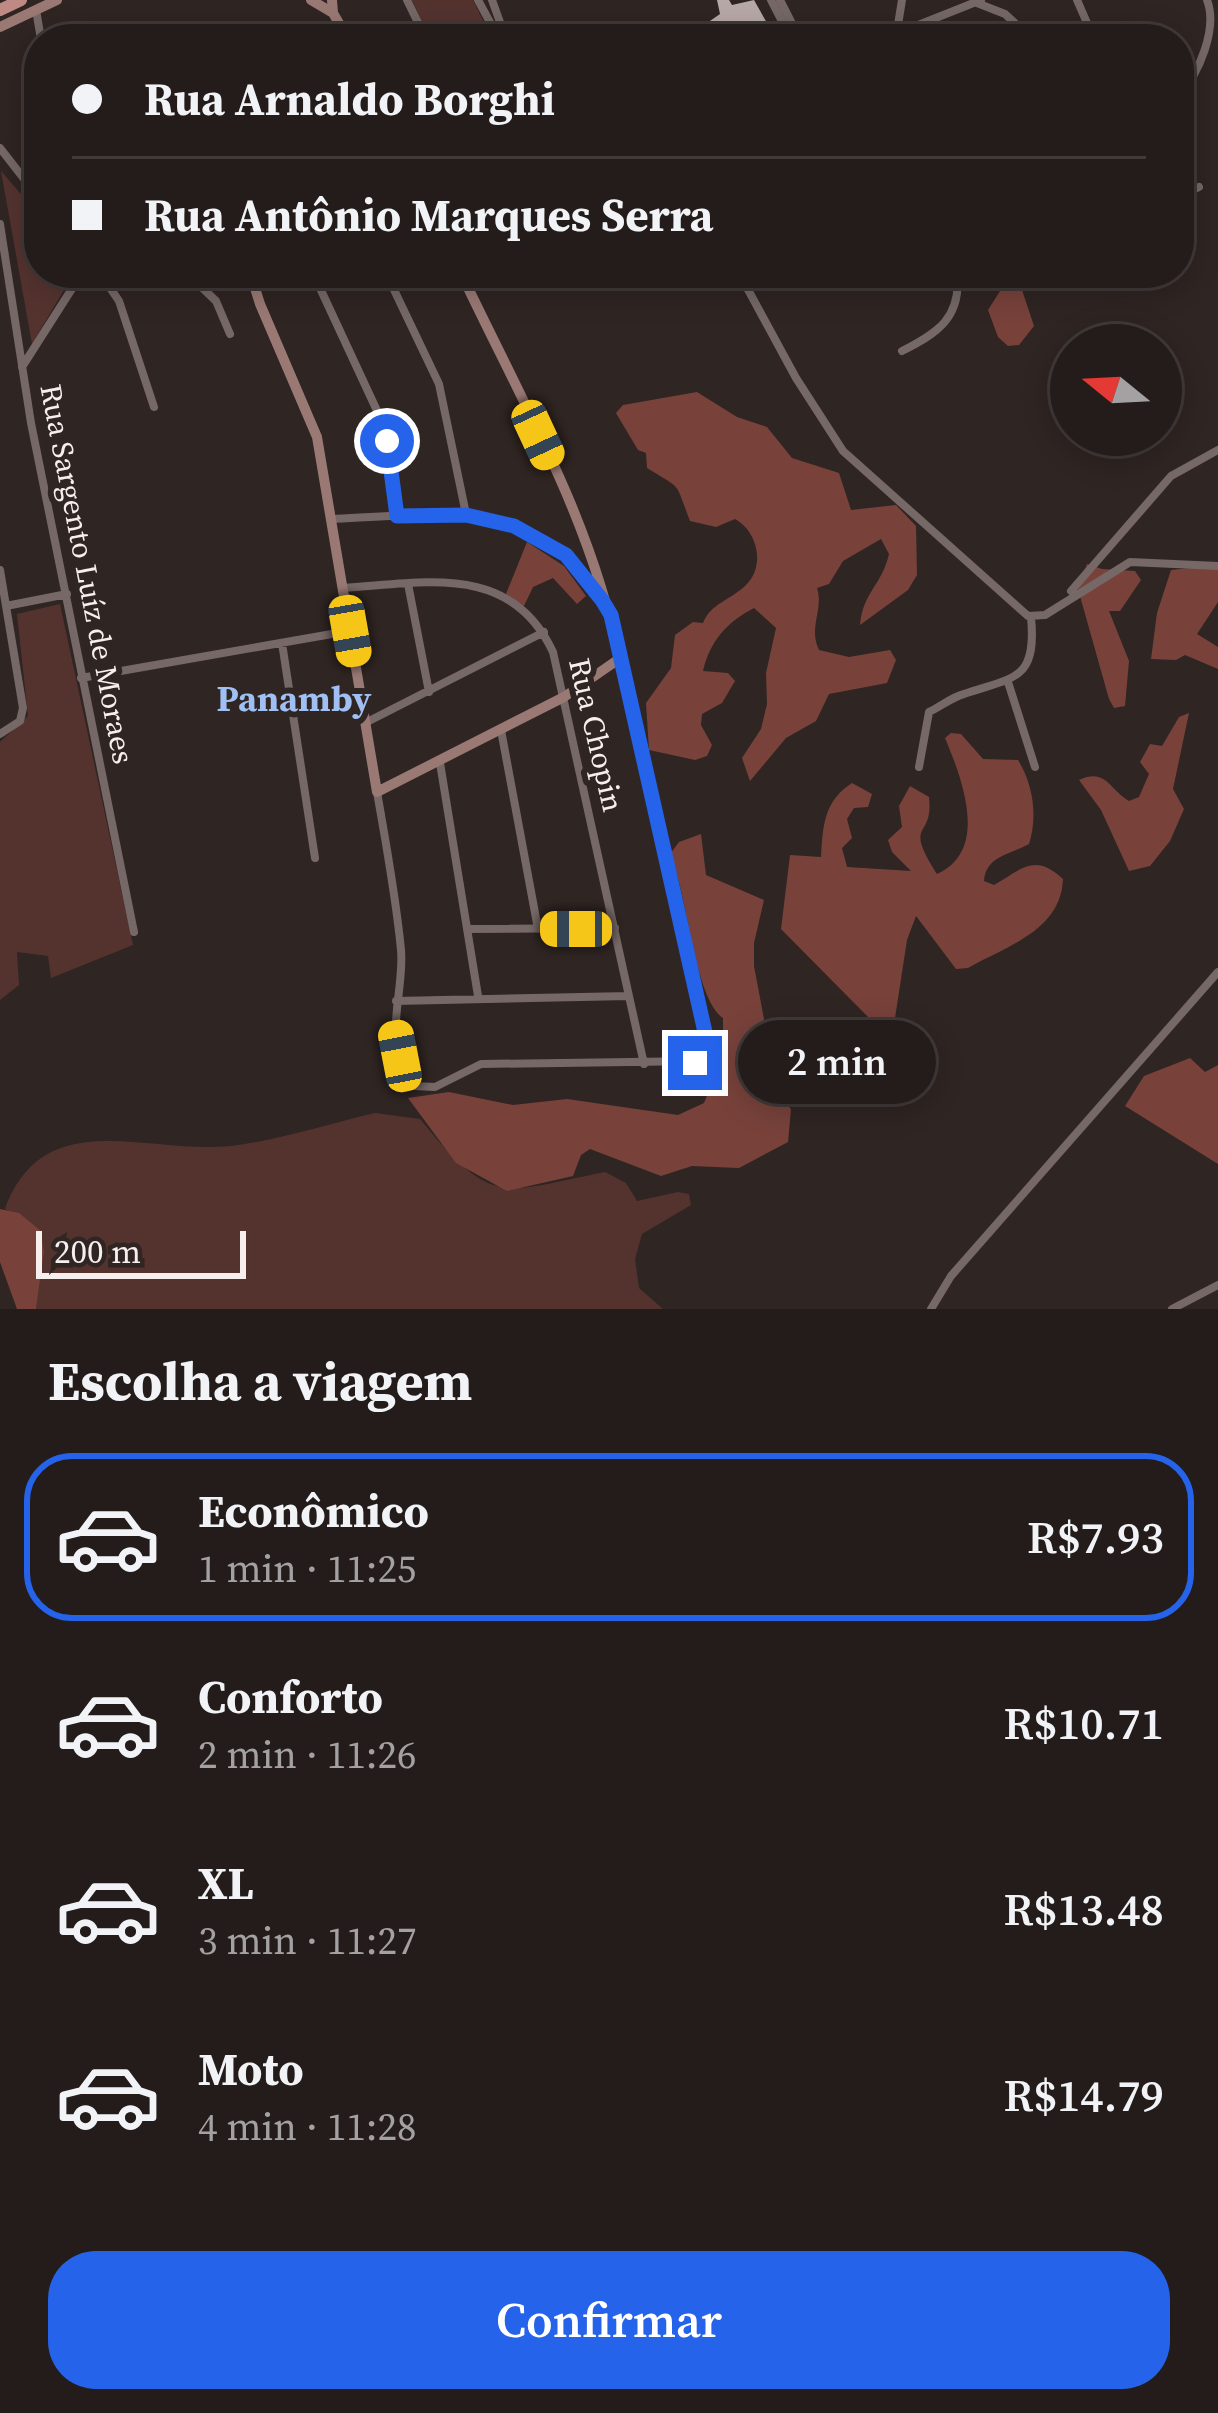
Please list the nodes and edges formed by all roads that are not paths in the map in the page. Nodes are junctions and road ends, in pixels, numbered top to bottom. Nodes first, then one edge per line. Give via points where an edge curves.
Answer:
1 (21, 0) edge
2 (57, 0) edge
3 (311, 0) edge
4 (1207, 0) edge
5 (978, 1) edge
6 (332, 6) edge
7 (0, 10) edge
8 (36, 10) junction
9 (38, 24) edge
10 (918, 24) edge
11 (1016, 24) edge
12 (0, 27) edge
13 (1194, 75) edge
14 (0, 148) edge
15 (0, 163) edge
16 (12, 164) junction
17 (24, 179) edge
18 (1199, 187) dead end
19 (1194, 189) edge
20 (0, 224) edge
21 (72, 288) edge
22 (110, 288) edge
23 (203, 288) edge
24 (257, 288) edge
25 (320, 288) edge
26 (393, 288) edge
27 (468, 288) edge
28 (748, 288) edge
29 (958, 288) edge
30 (230, 334) dead end
31 (902, 351) dead end
32 (22, 367) junction
33 (154, 406) dead end
34 (1218, 449) edge
35 (466, 515) junction
36 (397, 516) junction
37 (332, 519) junction
38 (583, 532) junction
39 (566, 555) junction
40 (1218, 566) edge
41 (0, 570) edge
42 (408, 584) junction
43 (343, 588) junction
44 (67, 594) junction
45 (1067, 597) junction
46 (6, 606) junction
47 (611, 615) junction
48 (1031, 617) junction
49 (350, 631) junction
50 (544, 632) junction
51 (282, 643) junction
52 (619, 659) junction
53 (81, 678) junction
54 (1007, 682) junction
55 (429, 692) junction
56 (564, 697) junction
57 (365, 724) junction
58 (501, 730) junction
59 (0, 734) edge
60 (440, 763) junction
61 (919, 767) dead end
62 (1035, 767) dead end
63 (377, 792) junction
64 (315, 858) dead end
65 (615, 928) junction
66 (467, 929) junction
67 (538, 929) junction
68 (134, 932) dead end
69 (1218, 972) edge
70 (478, 996) junction
71 (629, 996) junction
72 (396, 1001) junction
73 (644, 1064) junction
74 (1218, 1285) edge
75 (931, 1309) edge
76 (1172, 1309) edge

1 - 7 main road
2 - 8 street
3 - 6 street
4 - 13 street via 1212,28
5 - 10 street
5 - 11 street
8 - 9 street
8 - 12 street
14 - 16 street
15 - 16 street
16 - 17 street
18 - 19 street
20 - 32 street, Rua Sargento Luíz de Moraes
21 - 32 street
22 - 33 street
23 - 30 street
24 - 37 street via 317,436
25 - 36 street via 379,415
26 - 35 street via 439,384
27 - 38 street
28 - 48 street via 843,451
29 - 31 street via 950,320
32 - 44 street, Rua Sargento Luíz de Moraes
34 - 45 street via 1171,476
35 - 36 street
35 - 39 street via 514,526
36 - 37 street
37 - 43 street
38 - 39 street via 581,547
38 - 47 street
39 - 47 street
40 - 45 street via 1130,562
41 - 46 street
42 - 43 street, Rua Chopin
42 - 50 street, Rua Chopin via 485,588 522,607
42 - 55 street
43 - 49 street
44 - 46 street
44 - 53 street, Rua Sargento Luíz de Moraes
45 - 48 street
46 - 59 street via 23,707 20,721
47 - 52 street
48 - 54 street via 1031,657
49 - 51 street
49 - 57 street
50 - 55 street
50 - 56 street, Rua Chopin
51 - 53 street
51 - 64 street
52 - 56 street
52 - 73 street via 707,1041 695,1063
53 - 68 street, Rua Sargento Luíz de Moraes
54 - 61 street via 929,712
54 - 62 street
55 - 57 street
56 - 58 street
56 - 65 street, Rua Chopin
57 - 63 street
58 - 60 street
58 - 67 street
60 - 63 street
60 - 66 street
63 - 72 street via 401,948
65 - 67 street
65 - 71 street, Rua Chopin
66 - 67 street
66 - 70 street
69 - 75 street via 951,1276
70 - 71 street
70 - 72 street
71 - 73 street, Rua Chopin
72 - 73 street via 394,1027 409,1082 418,1088 481,1064
74 - 76 street

